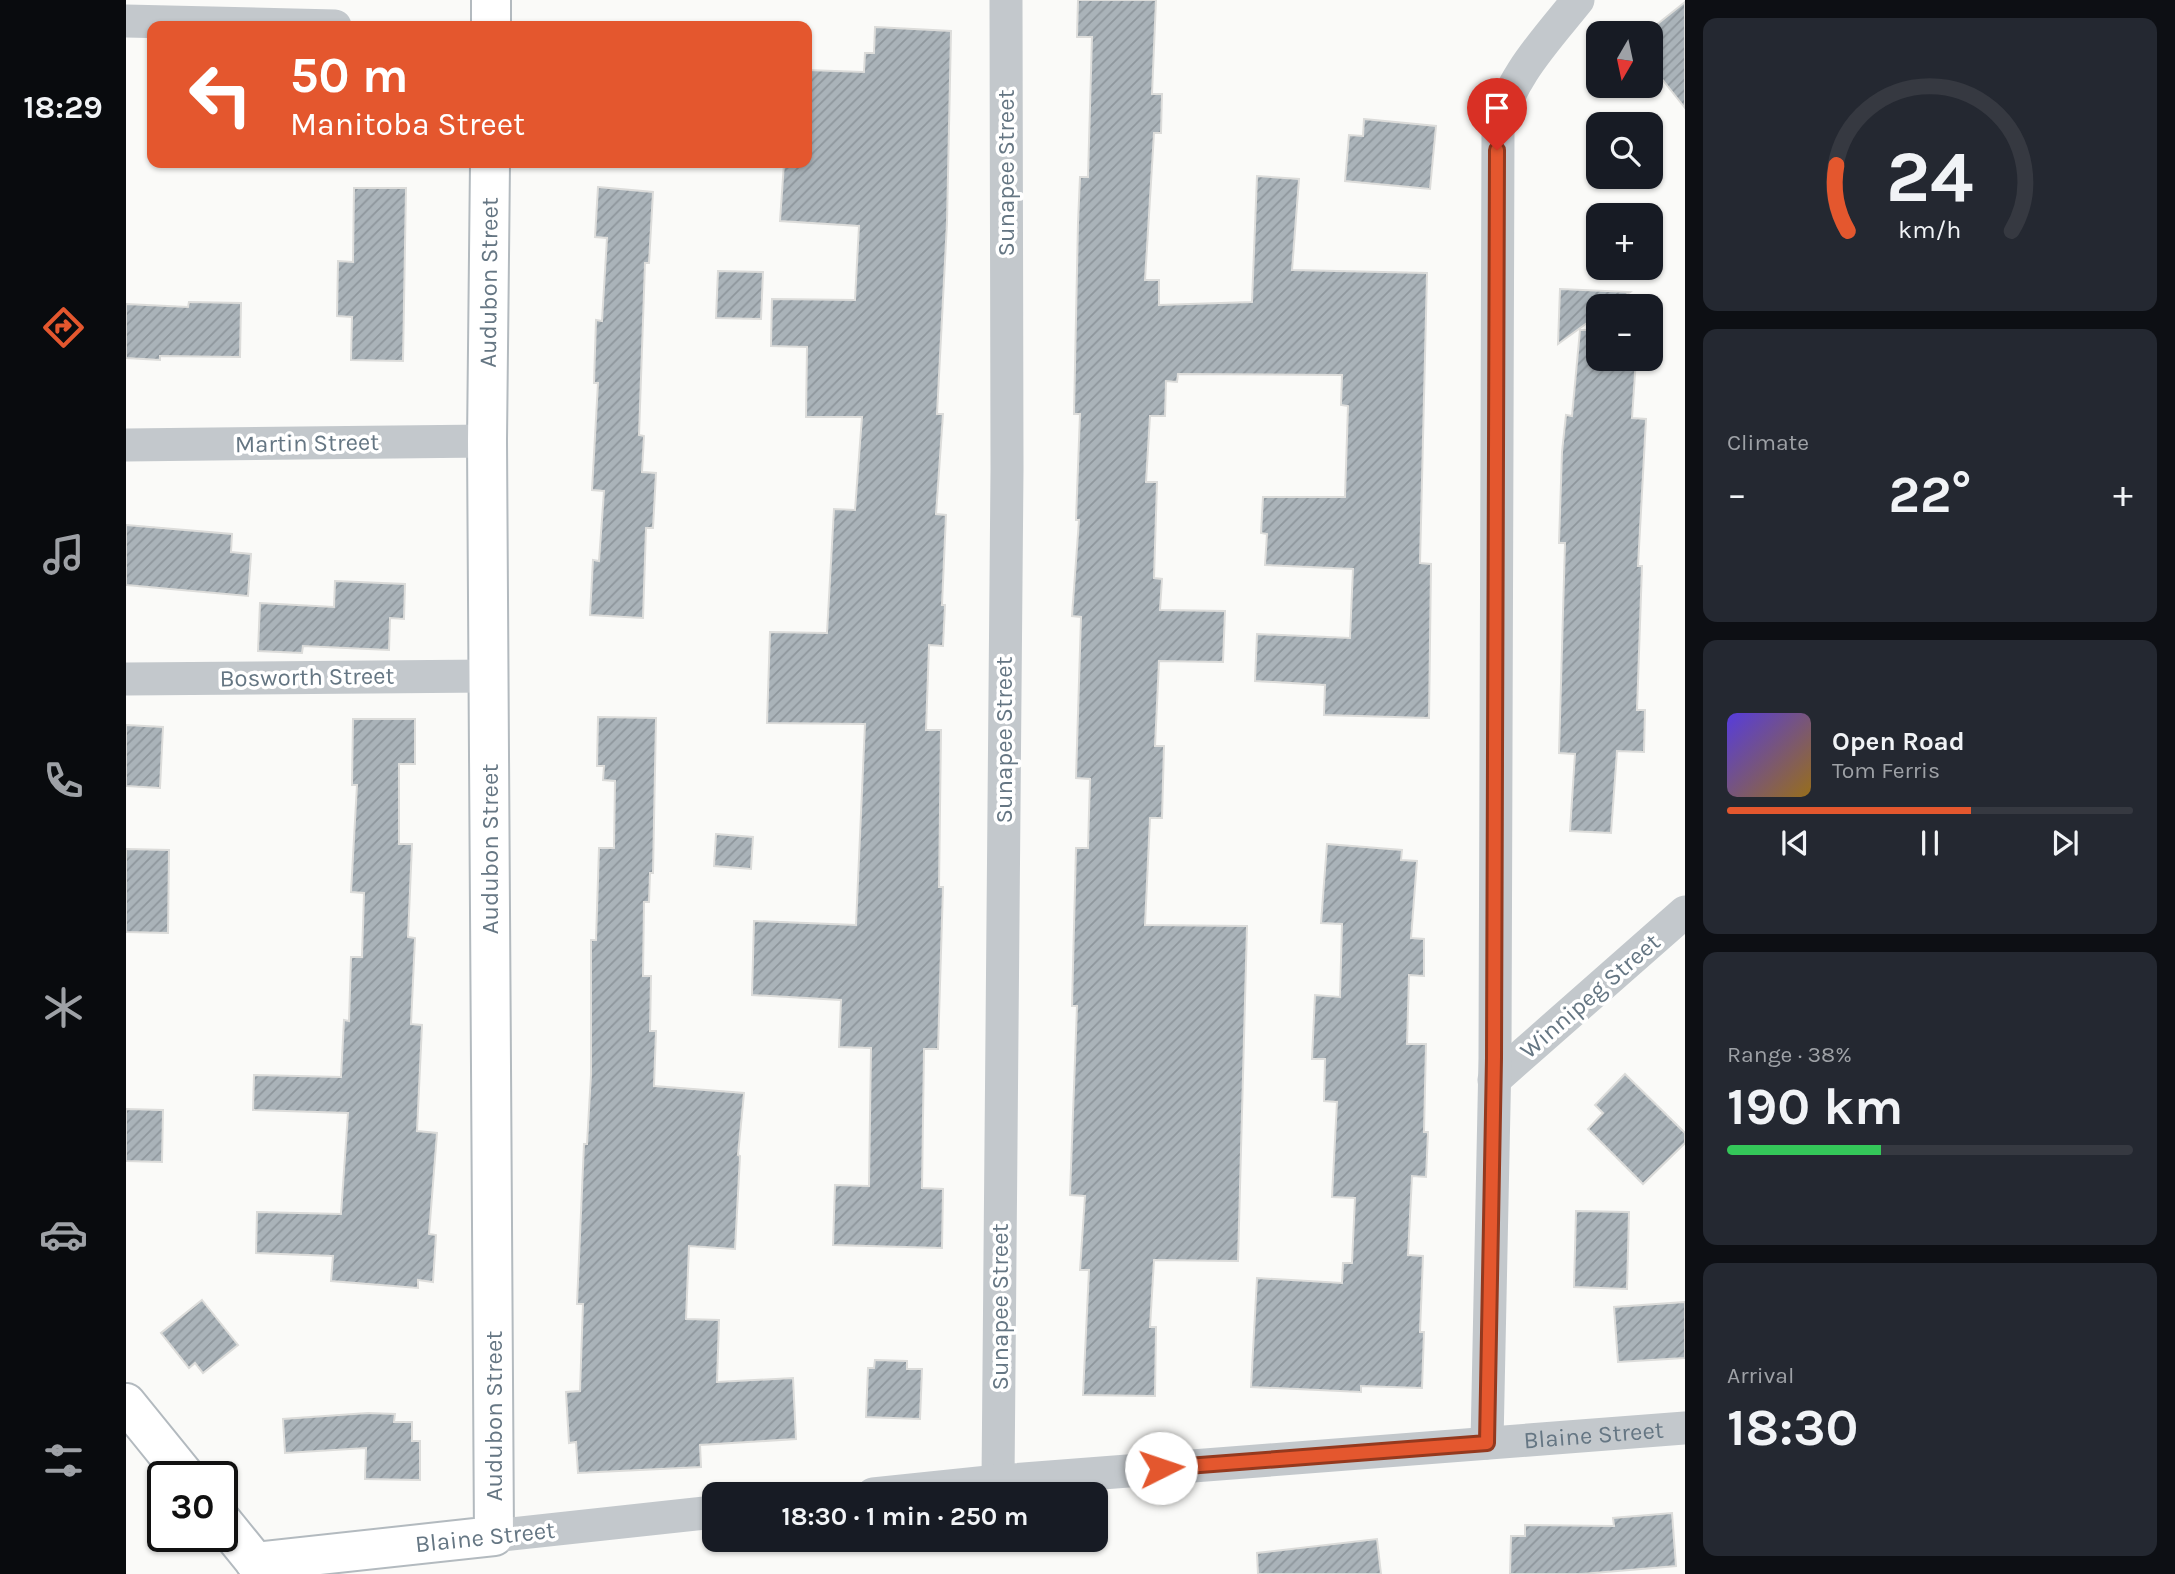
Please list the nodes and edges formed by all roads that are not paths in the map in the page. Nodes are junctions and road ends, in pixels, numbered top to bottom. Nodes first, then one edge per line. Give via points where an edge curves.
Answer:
1 (491, 0) edge
2 (1006, 0) edge
3 (1578, 0) edge
4 (126, 21) edge
5 (491, 21) edge
6 (147, 22) edge
7 (490, 168) edge
8 (487, 441) junction
9 (126, 445) edge
10 (489, 676) junction
11 (126, 679) edge
12 (1685, 912) edge
13 (1494, 1080) junction
14 (126, 1403) edge
15 (1685, 1428) edge
16 (1487, 1443) junction
17 (173, 1461) edge
18 (998, 1481) junction
19 (988, 1482) edge
20 (702, 1513) edge
21 (494, 1536) junction
22 (238, 1541) edge
23 (260, 1568) edge

1 - 5 street
2 - 18 street, Sunapee Street via 1007,483
3 - 13 street via 1512,89 1498,130
4 - 6 street
7 - 8 street, Audubon Street
8 - 9 street, Martin Street
8 - 10 street, Audubon Street
10 - 11 street, Bosworth Street
10 - 21 street, Audubon Street
12 - 13 street, Winnipeg Street
13 - 16 street
14 - 17 street
15 - 16 street, Blaine Street
16 - 18 street, Blaine Street
18 - 19 street, Blaine Street
20 - 21 street, Blaine Street
21 - 23 street, Blaine Street
22 - 23 street

